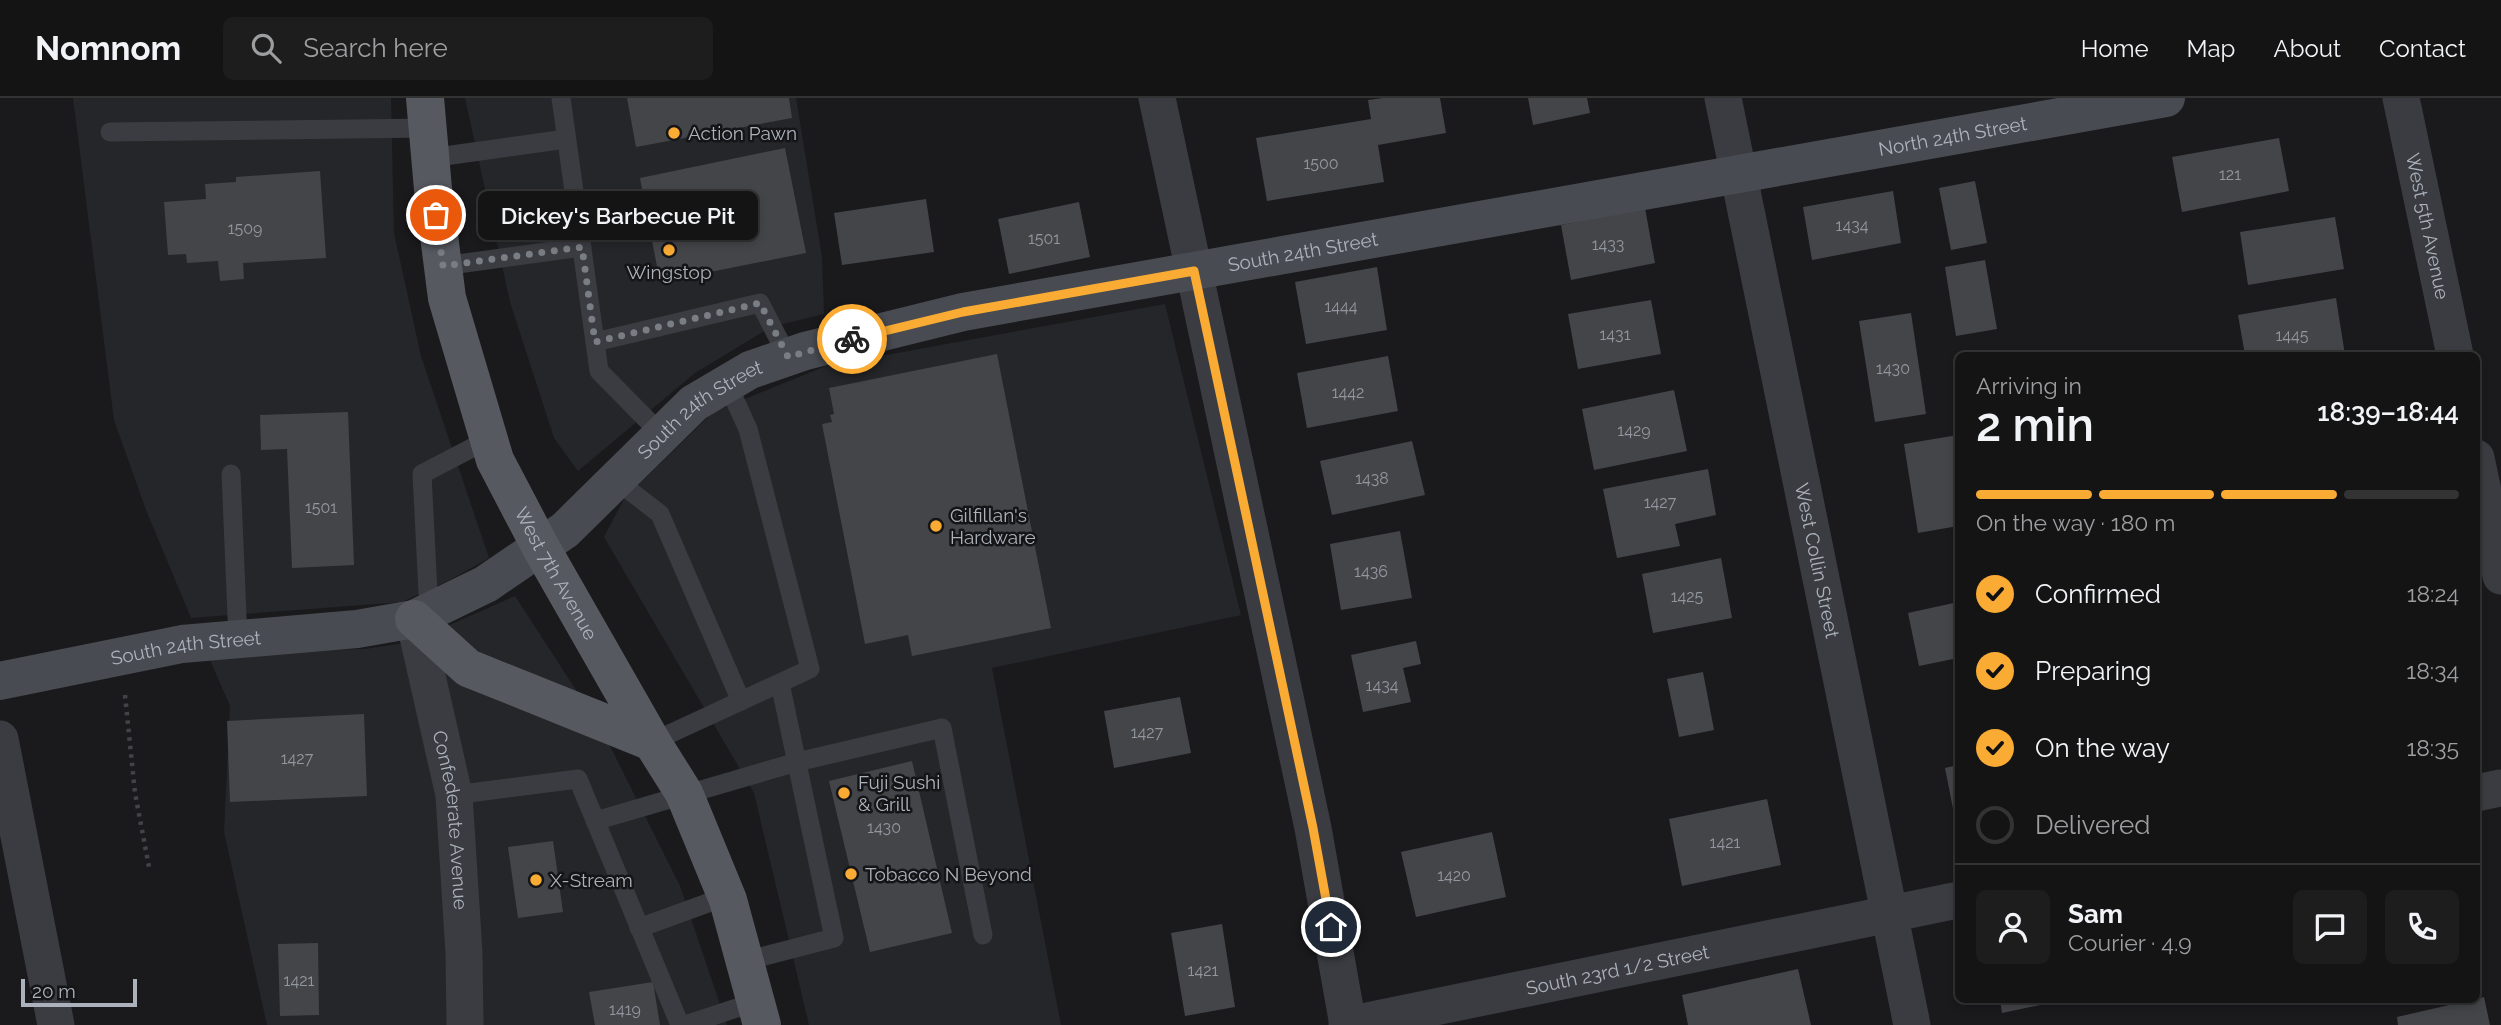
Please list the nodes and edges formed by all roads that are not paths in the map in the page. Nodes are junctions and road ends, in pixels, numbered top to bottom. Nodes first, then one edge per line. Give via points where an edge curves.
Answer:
1 (561, 98) edge
2 (1157, 98) edge
3 (1723, 98) edge
4 (2166, 98) edge
5 (2401, 98) edge
6 (428, 128) edge
7 (110, 132) dead end
8 (566, 139) junction
9 (1738, 174) junction
10 (582, 247) junction
11 (443, 266) junction
12 (1194, 271) junction
13 (595, 342) junction
14 (2454, 352) edge
15 (788, 357) junction
16 (727, 383) junction
17 (662, 435) junction
18 (489, 439) junction
19 (231, 474) dead end
20 (2480, 477) edge
21 (616, 480) junction
22 (540, 546) junction
23 (2501, 576) edge
24 (421, 615) junction
25 (238, 639) junction
26 (0, 681) edge
27 (780, 683) junction
28 (741, 701) junction
29 (0, 740) edge
30 (652, 742) junction
31 (797, 762) junction
32 (2501, 788) edge
33 (2480, 792) edge
34 (684, 793) junction
35 (454, 794) junction
36 (595, 821) junction
37 (727, 896) junction
38 (1955, 901) edge
39 (1889, 914) junction
40 (639, 928) junction
41 (983, 935) dead end
42 (745, 961) junction
43 (759, 1014) edge
44 (56, 1025) edge
45 (465, 1025) edge
46 (682, 1025) edge
47 (1348, 1025) edge
48 (1912, 1025) edge

1 - 8 lane
2 - 12 street
3 - 9 street, West Collin Street
4 - 9 street, North 24th Street
5 - 14 street, West 5th Avenue
6 - 7 lane
6 - 8 lane
6 - 11 main road, West 7th Avenue
8 - 10 lane
9 - 12 street, South 24th Street
9 - 39 street, West Collin Street
10 - 11 lane
10 - 13 lane
11 - 18 main road, West 7th Avenue via 447,298
12 - 15 street, South 24th Street via 963,312
12 - 47 street via 1313,828
13 - 15 lane via 760,303
13 - 17 lane via 599,371
15 - 16 street, South 24th Street
16 - 17 street, South 24th Street via 694,403
16 - 27 lane via 748,429 810,669
17 - 21 street, South 24th Street
18 - 22 main road, West 7th Avenue via 495,460
18 - 24 lane via 422,474
19 - 25 lane
20 - 23 street
21 - 22 street, South 24th Street via 565,530
21 - 28 lane via 660,514
22 - 24 street, South 24th Street via 486,584
22 - 30 main road, West 7th Avenue
24 - 25 street, South 24th Street via 356,629
24 - 30 main road via 468,668
24 - 35 street, Confederate Avenue
25 - 26 street, South 24th Street via 182,644
27 - 28 lane
27 - 31 lane
28 - 30 lane
29 - 44 street
30 - 34 main road, West 7th Avenue
31 - 34 lane
31 - 41 lane via 942,728
31 - 42 lane via 834,938
32 - 33 street
34 - 36 lane
34 - 37 main road, West 7th Avenue
35 - 36 lane via 578,779
35 - 45 street, Confederate Avenue
36 - 40 lane
37 - 40 lane
37 - 42 main road, West 7th Avenue
38 - 39 street, South 23rd 1/2 Street
39 - 47 street, South 23rd 1/2 Street
39 - 48 street, West Collin Street
40 - 46 lane
42 - 43 main road, West 7th Avenue
43 - 46 lane

